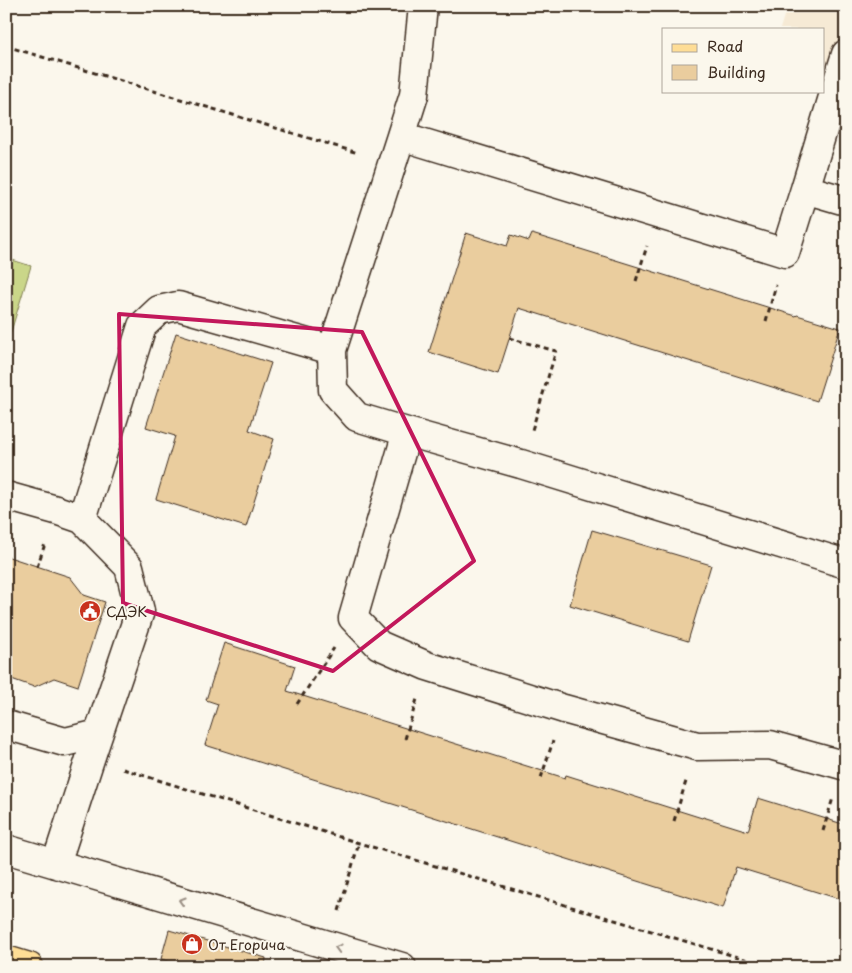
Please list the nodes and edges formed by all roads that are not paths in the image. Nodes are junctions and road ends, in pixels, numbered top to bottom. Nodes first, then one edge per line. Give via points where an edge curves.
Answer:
1 (423, 6) edge
2 (846, 54) edge
3 (401, 136) junction
4 (806, 189) junction
5 (846, 201) edge
6 (332, 350) junction
7 (407, 432) junction
8 (6, 496) edge
9 (82, 520) junction
10 (846, 564) edge
11 (6, 725) edge
12 (98, 734) junction
13 (846, 766) edge
14 (6, 849) edge
15 (56, 864) junction
16 (6, 960) edge
17 (29, 967) edge
18 (402, 967) edge

1 - 3 street via 414,95
2 - 4 street
3 - 4 street via 785,253
3 - 6 street
4 - 5 street
6 - 7 street via 333,390 357,417
6 - 9 street via 178,306 159,310 142,326
7 - 10 street
7 - 13 street via 353,618 379,645 427,666 697,746 770,745
8 - 9 street
9 - 12 street via 129,567 140,611
11 - 12 street via 65,742
12 - 15 street
14 - 15 street
18 -> 15 street
16 - 17 main road

